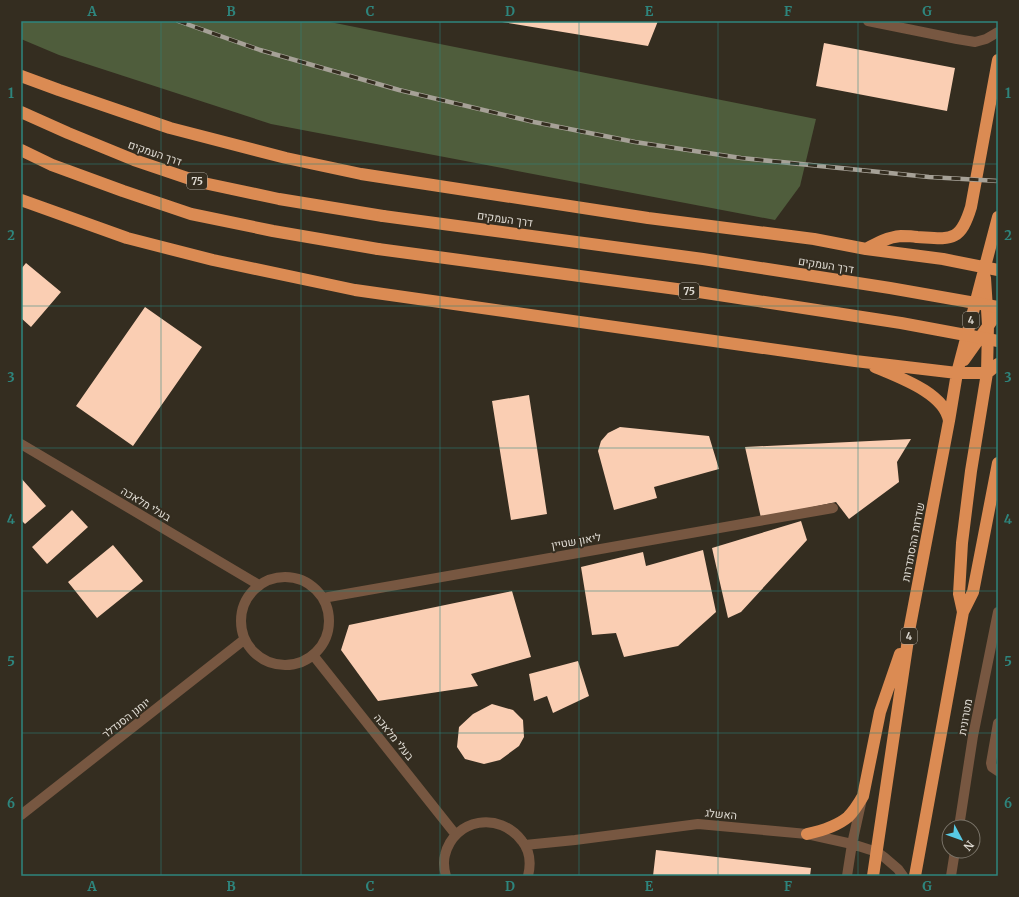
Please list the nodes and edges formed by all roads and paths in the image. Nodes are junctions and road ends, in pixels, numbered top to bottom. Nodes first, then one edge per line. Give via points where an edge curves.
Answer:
1 (868, 21) edge
2 (998, 32) edge
3 (998, 60) edge
4 (21, 76) edge
5 (21, 112) edge
6 (21, 150) edge
7 (21, 200) edge
8 (998, 217) edge
9 (866, 249) junction
10 (985, 267) junction
11 (998, 270) edge
12 (998, 308) edge
13 (998, 312) edge
14 (988, 325) junction
15 (998, 341) edge
16 (855, 361) junction
17 (998, 364) edge
18 (957, 373) junction
19 (992, 373) edge
20 (949, 421) junction
21 (21, 444) edge
22 (998, 463) edge
23 (998, 486) edge
24 (990, 504) junction
25 (833, 508) dead end
26 (259, 586) junction
27 (323, 598) junction
28 (963, 612) junction
29 (998, 612) edge
30 (910, 626) junction
31 (245, 639) junction
32 (313, 655) junction
33 (998, 723) edge
34 (998, 771) edge
35 (863, 796) junction
36 (21, 815) edge
37 (960, 819) edge
38 (807, 834) junction
39 (456, 835) junction
40 (852, 844) junction
41 (525, 845) junction
42 (877, 852) junction
43 (954, 859) edge
44 (446, 876) edge
45 (528, 876) edge
46 (848, 876) edge
47 (873, 876) edge
48 (903, 876) edge
49 (915, 876) edge
50 (951, 876) edge

1 - 2 street via 975,42
3 - 9 highway via 971,207 962,228 948,238 902,236
4 - 9 highway via 170,128 286,158 361,174 648,218 814,239
5 - 12 highway, דרך העמקים / 75, bridge via 127,157 200,182 279,199 383,216 703,259 890,288
6 - 15 highway, 75, bridge via 123,192 191,214 273,231 378,249 699,292 901,323
7 - 16 highway via 127,238 213,260 355,290
8 - 10 highway, שדרות ההסתדרות / 4
9 - 10 highway
10 - 11 highway
10 - 14 highway
10 - 18 highway, שדרות ההסתדרות / 4
13 - 14 highway
14 - 18 highway
14 - 19 highway
16 - 18 highway
16 - 20 highway via 885,371 924,390 943,406
17 - 19 highway
18 - 19 highway
18 - 20 highway, שדרות ההסתדרות / 4
19 - 28 highway via 971,471 962,543 959,594
20 - 30 highway, שדרות ההסתדרות / 4
21 - 26 street, בעלי מלאכה
22 - 24 highway
23 - 24 highway
24 - 28 highway via 973,592
25 - 27 street, ליאון שטיין
26 - 27 street via 272,579 287,577 301,580 313,587
26 - 31 street via 249,596 242,610 241,625
27 - 32 street via 328,610 327,634
28 - 49 highway
29 - 37 street, מטרונית via 974,729
30 - 35 highway via 880,712
30 - 42 highway, שדרות ההסתדרות / 4
31 - 32 street via 252,650 275,664 301,662
31 - 36 street, יוחנן הסנדלר
32 - 39 street, בעלי מלאכה
33 - 34 street via 991,763
35 - 38 highway via 852,812 841,821
35 - 40 street
38 - 40 street, האשלג
38 - 41 street, האשלג via 698,824
39 - 41 street via 467,826 479,822 493,822 506,826 517,834
39 - 44 street via 445,855
40 - 42 street, האשלג
40 - 46 street
41 - 45 street via 529,857
42 - 47 highway, שדרות ההסתדרות / 4
42 - 48 street, האשלג
43 - 50 street

